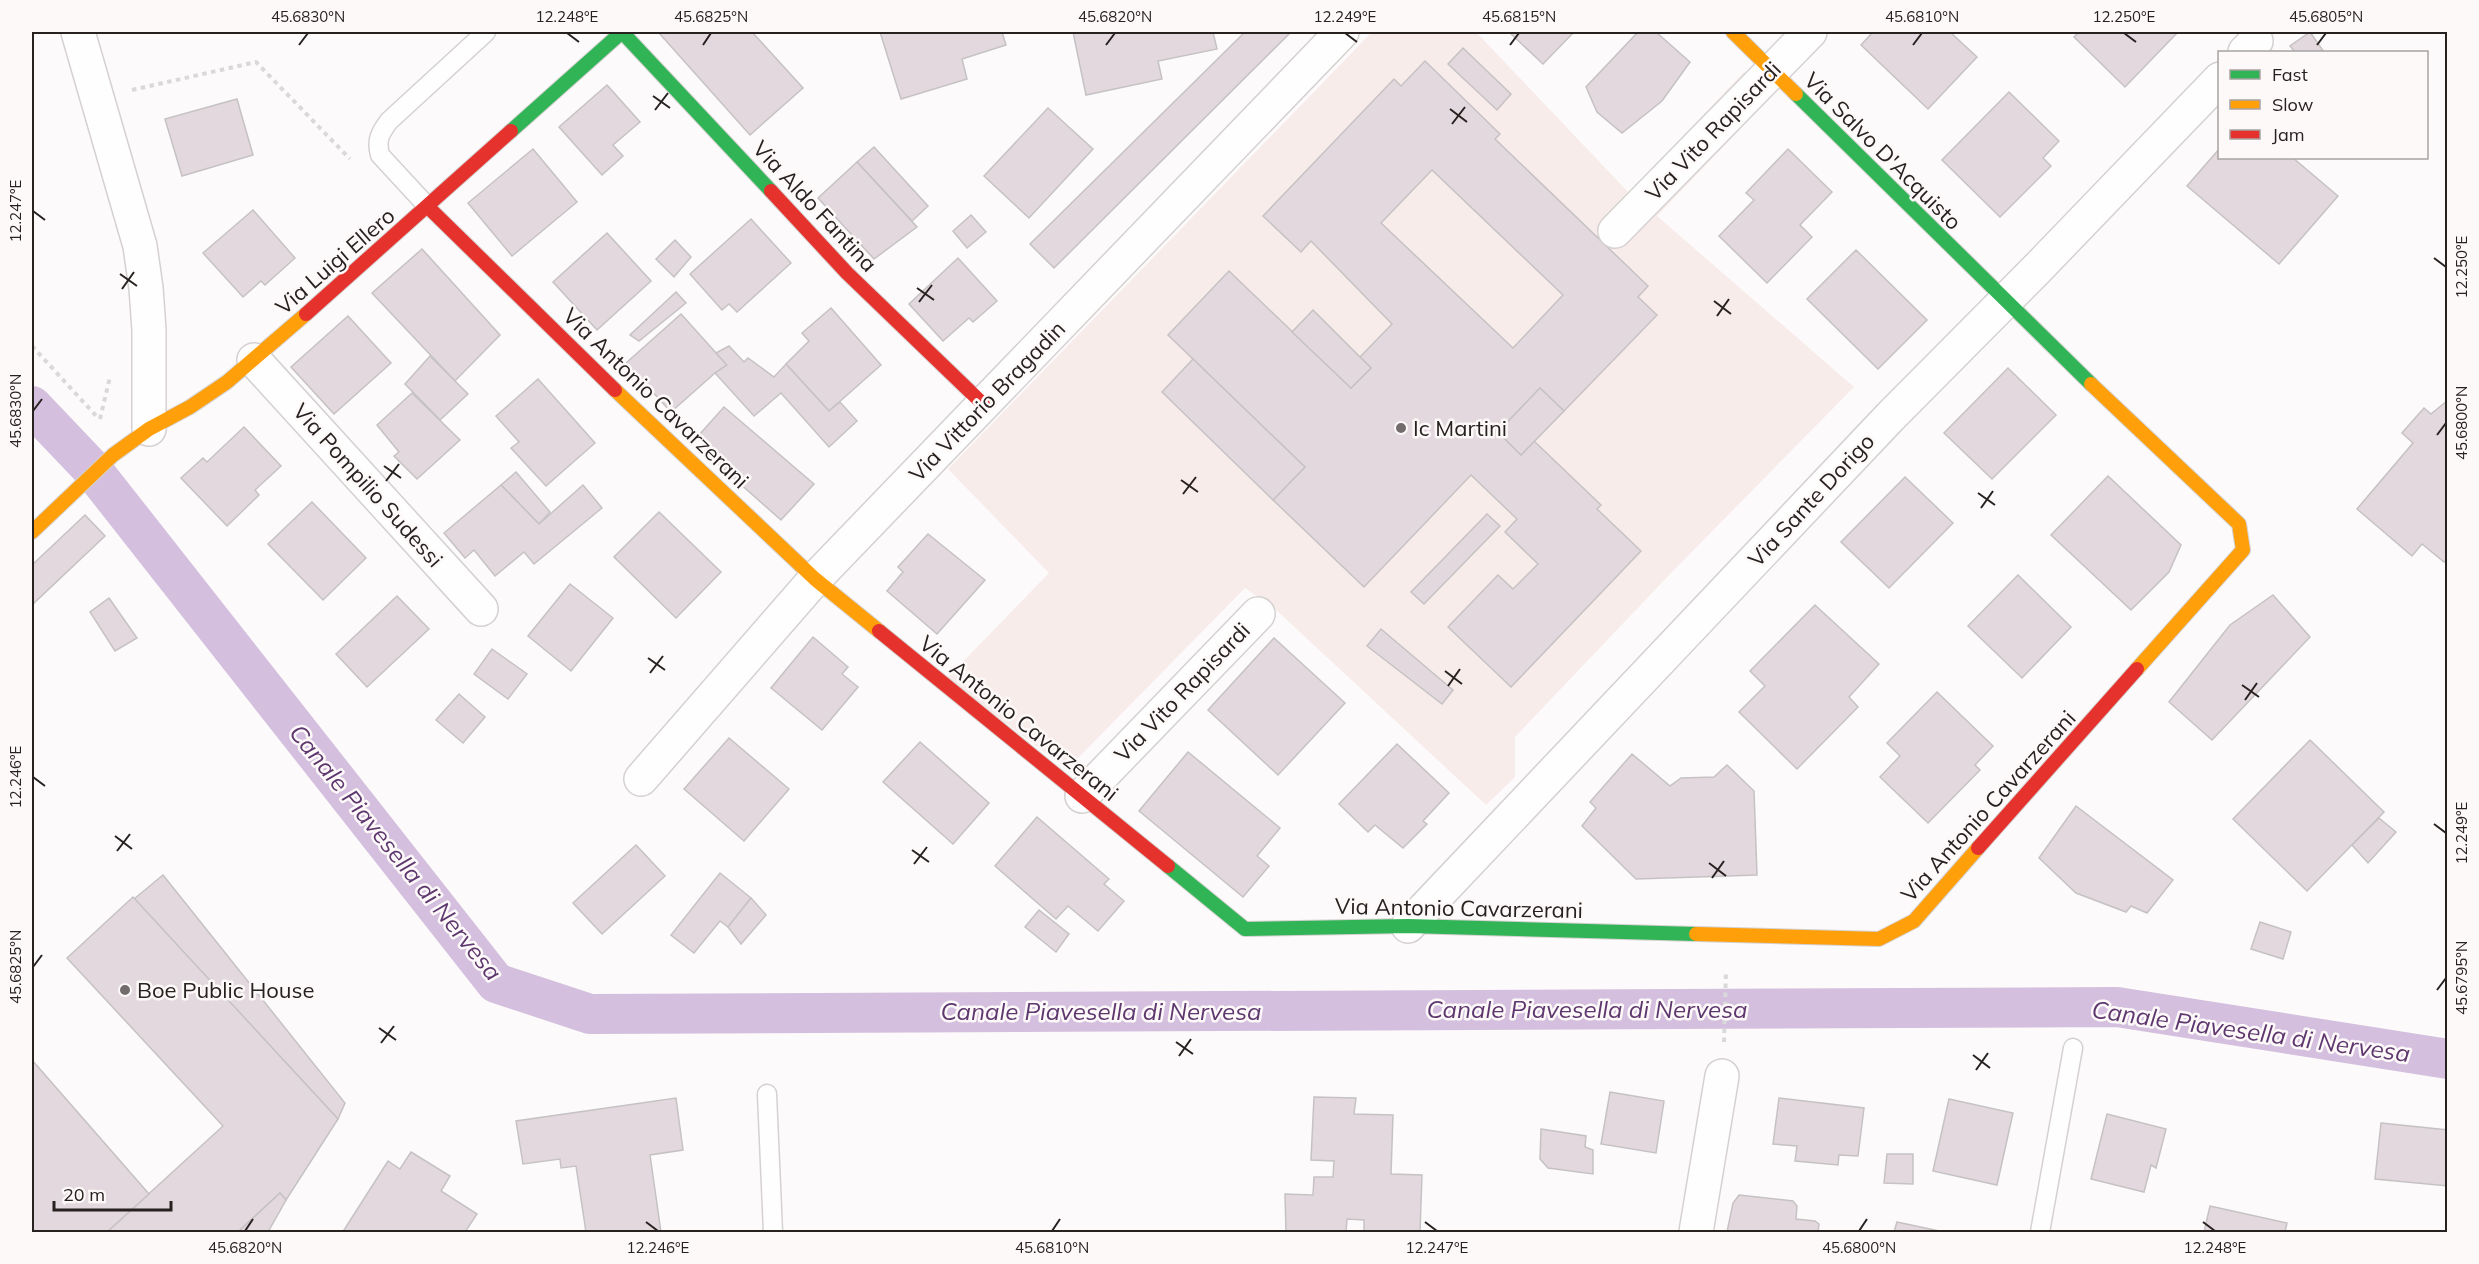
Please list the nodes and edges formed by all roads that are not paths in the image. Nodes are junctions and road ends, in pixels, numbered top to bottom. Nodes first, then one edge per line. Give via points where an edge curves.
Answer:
1 (78, 32) edge
2 (486, 32) edge
3 (622, 32) edge
4 (1342, 32) edge
5 (1733, 32) edge
6 (1810, 32) edge
7 (1772, 71) junction
8 (2218, 81) edge
9 (428, 207) junction
10 (1616, 231) dead end
11 (2004, 300) junction
12 (254, 360) junction
13 (983, 404) junction
14 (149, 429) junction
15 (32, 532) edge
16 (815, 579) junction
17 (481, 609) dead end
18 (1258, 614) dead end
19 (641, 779) dead end
20 (1082, 796) junction
21 (1408, 926) junction
22 (2073, 1048) dead end
23 (1722, 1076) road end
24 (767, 1094) dead end
25 (773, 1233) edge
26 (1696, 1233) edge
27 (2040, 1233) edge

1 - 14 street via 140,246 149,330
2 - 9 lane via 380,132 380,155
3 - 9 street, Via Luigi Ellero
3 - 13 street, Via Aldo Fantina via 847,273
4 - 13 street, Via Vittorio Bragadin
5 - 7 street, Via Salvo D'Acquisto
6 - 7 street, Via Vito Rapisardi
7 - 10 street, Via Vito Rapisardi
7 - 11 street, Via Salvo D'Acquisto
8 - 11 street, Via Sante Dorigo
9 - 12 street, Via Luigi Ellero
9 - 16 street, Via Antonio Cavarzerani
11 - 21 street, Via Sante Dorigo
11 - 21 street, Via Antonio Cavarzerani via 2239,524 2243,550 1914,921 1879,939
12 - 14 street, Via Luigi Ellero via 199,400
12 - 17 street, Via Pompilio Sudessi
13 - 16 street, Via Vittorio Bragadin
14 - 15 street, Via Luigi Ellero via 114,455
16 - 19 street, Via Vittorio Bragadin
16 - 20 street, Via Antonio Cavarzerani
18 - 20 street, Via Vito Rapisardi
20 - 21 street, Via Antonio Cavarzerani via 1245,929
22 - 27 lane
23 - 26 street
24 - 25 lane

